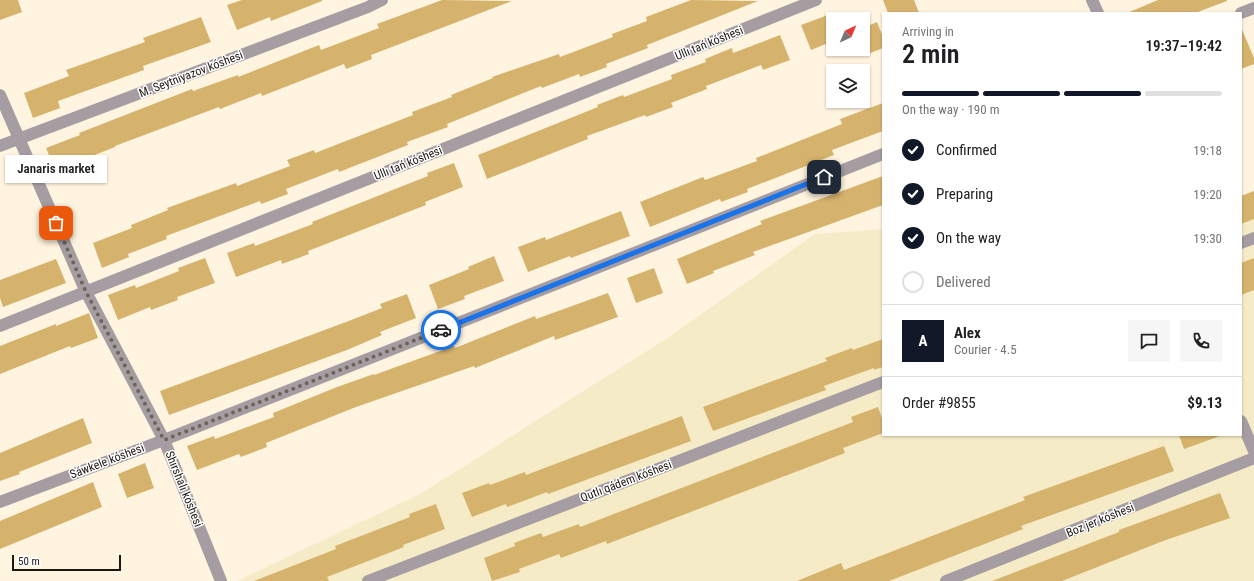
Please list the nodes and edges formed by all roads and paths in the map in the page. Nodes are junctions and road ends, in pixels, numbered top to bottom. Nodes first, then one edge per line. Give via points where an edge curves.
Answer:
1 (382, 0) edge
2 (816, 0) edge
3 (1092, 0) edge
4 (1254, 8) edge
5 (1098, 12) edge
6 (1242, 13) edge
7 (0, 95) edge
8 (20, 139) junction
9 (0, 146) edge
10 (882, 154) edge
11 (1254, 238) edge
12 (1242, 243) edge
13 (86, 292) junction
14 (0, 326) edge
15 (882, 382) edge
16 (1242, 422) edge
17 (164, 440) junction
18 (1254, 452) edge
19 (1254, 458) edge
20 (0, 502) edge
21 (221, 581) edge
22 (368, 581) edge
23 (946, 581) edge

1 - 8 street, M. Seytniyazov kóshesi
2 - 13 street, Ullı tań kóshesi
3 - 5 street
4 - 6 street
7 - 8 street, Shırshalı kóshesi
8 - 9 street, M. Seytniyazov kóshesi
8 - 13 street, Shırshalı kóshesi
10 - 17 street, Sáwkele kóshesi
11 - 12 street
13 - 14 street, Ullı tań kóshesi
13 - 17 street, Shırshalı kóshesi
15 - 22 street, Qutlı qádem kóshesi
16 - 18 street
17 - 20 street, Sáwkele kóshesi
17 - 21 street, Shırshalı kóshesi
19 - 23 street, Boz jer kóshesi

